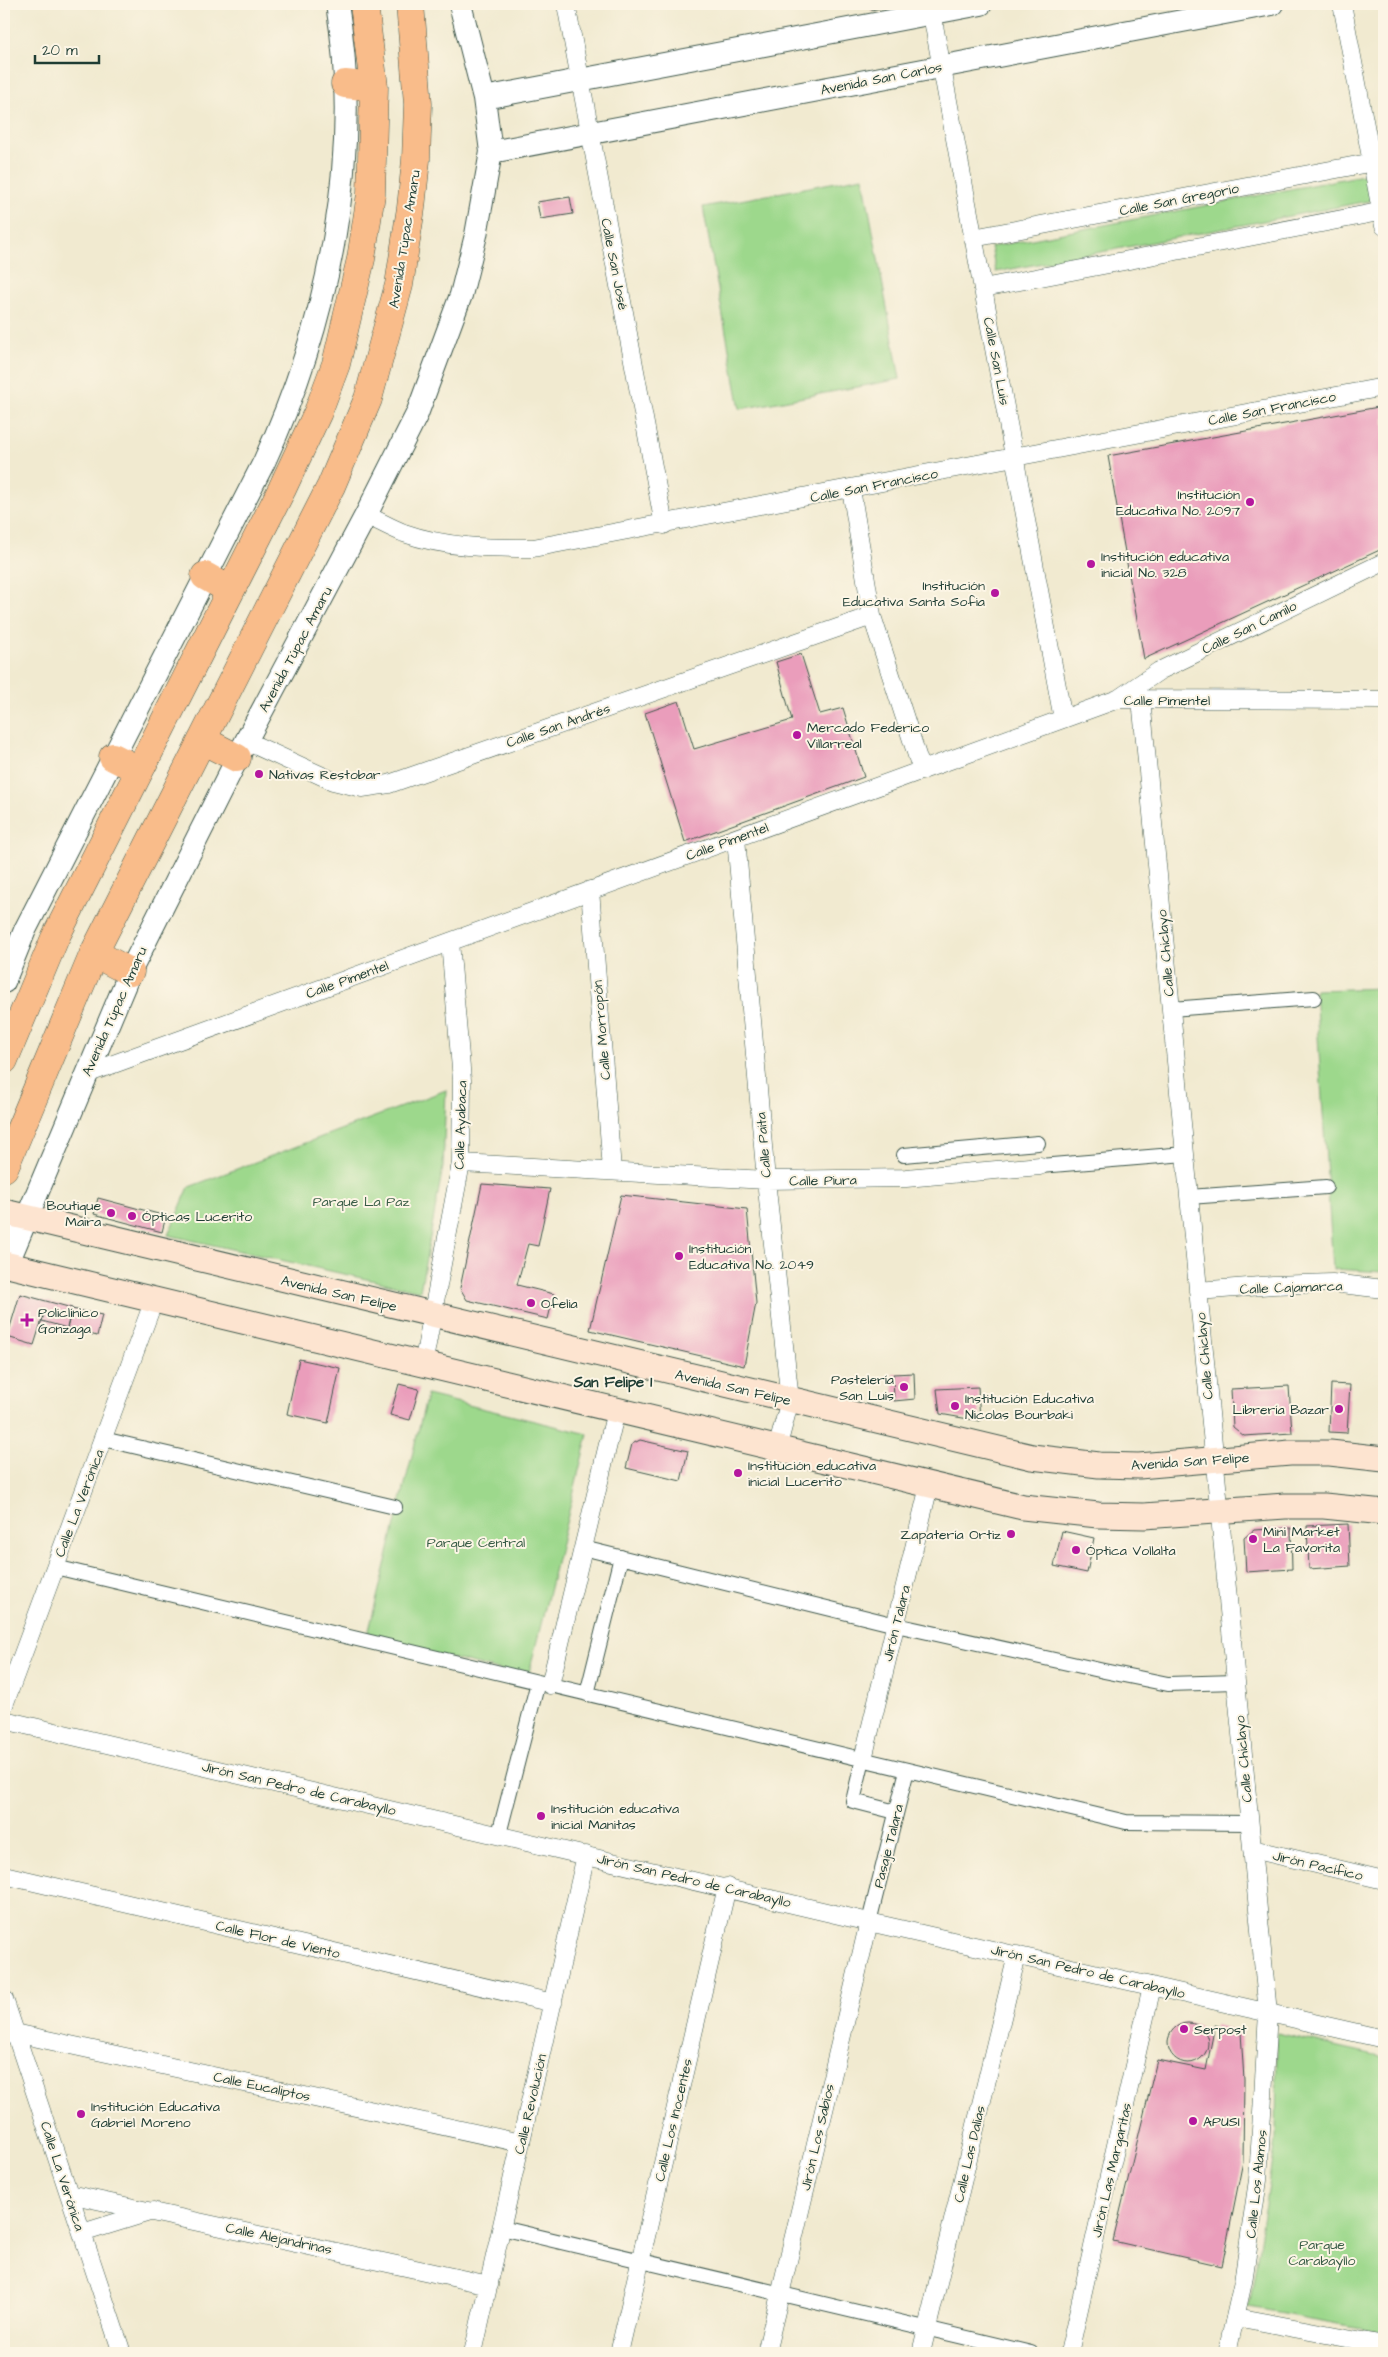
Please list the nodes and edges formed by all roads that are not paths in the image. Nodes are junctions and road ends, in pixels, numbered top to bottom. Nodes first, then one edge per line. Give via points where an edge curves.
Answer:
1 (337, 4) edge
2 (364, 4) edge
3 (410, 4) edge
4 (460, 4) edge
5 (566, 4) edge
6 (981, 4) edge
7 (1272, 4) edge
8 (1342, 4) edge
9 (930, 8) edge
10 (941, 66) junction
11 (580, 80) junction
12 (345, 84) junction
13 (374, 87) junction
14 (484, 98) junction
15 (590, 133) junction
16 (491, 152) junction
17 (1378, 161) edge
18 (1383, 216) edge
19 (974, 238) junction
20 (983, 288) junction
21 (1384, 387) edge
22 (1015, 458) junction
23 (851, 489) junction
24 (366, 515) junction
25 (664, 525) junction
26 (1384, 562) edge
27 (206, 576) junction
28 (230, 590) junction
29 (872, 616) junction
30 (1141, 699) junction
31 (1118, 700) junction
32 (1384, 700) edge
33 (1064, 719) junction
34 (202, 740) junction
35 (241, 749) junction
36 (113, 757) junction
37 (139, 770) junction
38 (922, 771) junction
39 (736, 838) junction
40 (590, 890) junction
41 (450, 942) junction
42 (94, 953) junction
43 (130, 972) junction
44 (4, 982) edge
45 (1314, 998) dead end
46 (1171, 1008) junction
47 (4, 1060) edge
48 (86, 1074) junction
49 (1038, 1143) dead end
50 (1185, 1154) junction
51 (904, 1155) dead end
52 (461, 1163) junction
53 (1040, 1166) joint
54 (4, 1168) edge
55 (612, 1170) junction
56 (766, 1180) junction
57 (1326, 1187) dead end
58 (1189, 1197) junction
59 (15, 1215) edge
60 (5, 1268) edge
61 (1384, 1289) edge
62 (1198, 1292) junction
63 (154, 1300) junction
64 (433, 1315) junction
65 (423, 1364) junction
66 (790, 1400) junction
67 (616, 1411) junction
68 (103, 1439) junction
69 (777, 1449) junction
70 (1384, 1459) edge
71 (1214, 1460) junction
72 (929, 1486) junction
73 (395, 1507) dead end
74 (1219, 1510) junction
75 (1384, 1512) edge
76 (583, 1548) junction
77 (621, 1557) junction
78 (55, 1567) junction
79 (896, 1625) junction
80 (1236, 1682) junction
81 (544, 1684) junction
82 (587, 1694) junction
83 (4, 1705) edge
84 (4, 1720) edge
85 (863, 1760) junction
86 (907, 1770) junction
87 (896, 1812) junction
88 (1250, 1823) junction
89 (499, 1834) junction
90 (1252, 1850) junction
91 (586, 1855) junction
92 (4, 1875) edge
93 (1384, 1880) edge
94 (727, 1887) junction
95 (869, 1922) junction
96 (1017, 1955) junction
97 (1152, 1986) junction
98 (4, 1999) edge
99 (553, 2003) junction
100 (1268, 2013) junction
101 (9, 2034) edge
102 (1384, 2039) edge
103 (521, 2143) junction
104 (68, 2194) junction
105 (154, 2211) junction
106 (502, 2228) junction
107 (82, 2233) junction
108 (640, 2261) junction
109 (489, 2285) junction
110 (780, 2294) junction
111 (1236, 2317) junction
112 (927, 2329) junction
113 (1384, 2345) edge
114 (122, 2353) edge
115 (473, 2353) edge
116 (619, 2353) edge
117 (766, 2353) edge
118 (921, 2353) edge
119 (1031, 2353) edge
120 (1069, 2353) edge
121 (1228, 2353) edge

1 - 12 street
2 - 13 highway
3 - 34 highway, Avenida Túpac Amaru via 418,104 416,160 399,285 383,350 368,399 331,486
4 - 14 street, Avenida Túpac Amaru
5 - 11 street, Calle San José
6 - 9 street
7 - 10 street, Avenida San Carlos
8 - 17 street
9 - 10 street, Calle San Luis
9 - 11 street
10 - 15 street, Avenida San Carlos
10 - 19 street, Calle San Luis
11 - 14 street
11 - 15 street, Calle San José
12 - 13 highway
12 - 27 street via 339,199 328,276 316,319 284,419
13 - 28 highway via 371,194 361,259 336,364 297,457
14 - 16 street, Avenida Túpac Amaru
15 - 16 street, Avenida San Carlos
15 - 25 street, Calle San José
16 - 24 street, Avenida Túpac Amaru via 461,295 417,414
17 - 18 street
17 - 19 street, Calle San Gregorio
18 - 20 street
19 - 20 street, Calle San Luis
20 - 22 street, Calle San Luis
21 - 22 street, Calle San Francisco
22 - 23 street, Calle San Francisco
22 - 33 street, Calle San Luis
23 - 25 street, Calle San Francisco
23 - 29 street
24 - 25 street, Calle San Francisco via 404,533 447,544 484,548 533,548
24 - 35 street, Avenida Túpac Amaru
26 - 31 street, Calle San Camilo via 1159,671
27 - 28 highway
27 - 36 street
28 - 37 highway
29 - 35 street, Calle San Andrés via 389,784 362,788
29 - 38 street
30 - 31 street, Calle Pimentel
30 - 32 street, Calle Pimentel
30 - 46 street, Calle Chiclayo
31 - 33 street, Calle Pimentel
33 - 38 street, Calle Pimentel
34 - 35 highway
34 - 42 highway, Avenida Túpac Amaru
35 - 43 street, Avenida Túpac Amaru
36 - 37 highway
36 - 44 street via 25,930
37 - 47 highway via 55,938
38 - 39 street, Calle Pimentel
39 - 40 street, Calle Pimentel
39 - 56 street, Calle Paita
40 - 41 street, Calle Pimentel
40 - 55 street, Calle Morropón
41 - 48 street, Calle Pimentel
41 - 52 street, Calle Ayabaca via 462,1080
42 - 43 highway
42 - 54 highway, Avenida Túpac Amaru
43 - 48 street, Avenida Túpac Amaru
45 - 46 street
46 - 50 street, Calle Chiclayo
48 - 59 street, Avenida Túpac Amaru
49 - 51 street
50 - 53 street, Calle Piura
50 - 58 street, Calle Chiclayo
52 - 55 street, Calle Piura
52 - 64 street, Calle Ayabaca
53 - 56 street, Calle Piura via 906,1178
55 - 56 street, Calle Piura
56 - 66 street, Calle Paita
57 - 58 street
58 - 62 street, Calle Chiclayo
59 - 60 street, Avenida Túpac Amaru
59 - 64 main road, Avenida San Felipe
60 - 63 main road
61 - 62 street, Calle Cajamarca via 1332,1283
62 - 71 street, Calle Chiclayo
63 - 65 main road
63 - 68 street, Calle La Verónica
64 - 65 street, Calle Ayabaca
64 - 66 main road, Avenida San Felipe
65 - 67 main road
66 - 69 street, Calle Paita
66 - 71 main road, Avenida San Felipe via 997,1450 1066,1462 1139,1466
67 - 69 main road
67 - 76 street
68 - 73 street
68 - 78 street, Calle La Verónica
69 - 72 main road
70 - 71 main road, Avenida San Felipe via 1330,1453 1290,1453
71 - 74 street, Calle Chiclayo
72 - 74 main road via 1023,1507 1098,1515 1144,1516
72 - 79 street, Jirón Talara
74 - 75 main road via 1324,1506
74 - 80 street, Calle Chiclayo
76 - 77 street
76 - 81 street
77 - 79 street
77 - 82 street
78 - 81 street
78 - 83 street, Calle La Verónica
79 - 80 street via 1168,1684
79 - 85 street, Jirón Talara
80 - 88 street, Calle Chiclayo
81 - 82 street
81 - 89 street
82 - 85 street
84 - 89 street, Jirón San Pedro de Carabayllo
85 - 86 street
85 - 87 street via 853,1801
86 - 87 street, Pasaje Talara
86 - 88 street via 1126,1822
87 - 95 street, Pasaje Talara
88 - 90 street, Calle Chiclayo
89 - 91 street, Jirón San Pedro de Carabayllo
90 - 93 street, Jirón Pacífico
90 - 100 street, Calle Chiclayo
91 - 94 street, Jirón San Pedro de Carabayllo
91 - 99 street, Calle Revolución
92 - 99 street, Calle Flor de Viento
94 - 95 street, Jirón San Pedro de Carabayllo
94 - 108 street, Calle Los Inocentes
95 - 96 street, Jirón San Pedro de Carabayllo
95 - 110 street, Jirón Los Sabios
96 - 97 street, Jirón San Pedro de Carabayllo
96 - 112 street, Calle Las Dalias
97 - 100 street, Jirón San Pedro de Carabayllo
97 - 120 street, Jirón Las Margaritas
98 - 101 street, Calle La Verónica
99 - 103 street, Calle Revolución
100 - 102 street, Jirón San Pedro de Carabayllo
100 - 111 street, Calle Los Alamos via 1258,2180
101 - 103 street, Calle Eucaliptos
101 - 104 street, Calle La Verónica
103 - 106 street, Calle Revolución
104 - 105 street, Calle Alejandrinas
104 - 107 street, Calle La Verónica
105 - 107 street
105 - 109 street, Calle Alejandrinas
106 - 108 street
106 - 109 street, Calle Revolución
107 - 114 street, Calle La Verónica
108 - 110 street
108 - 116 street, Calle Los Inocentes
109 - 115 street, Calle Revolución
110 - 112 street
110 - 117 street, Jirón Los Sabios
111 - 113 street
111 - 121 street, Calle Los Alamos
112 - 118 street, Calle Las Dalias
112 - 119 street

